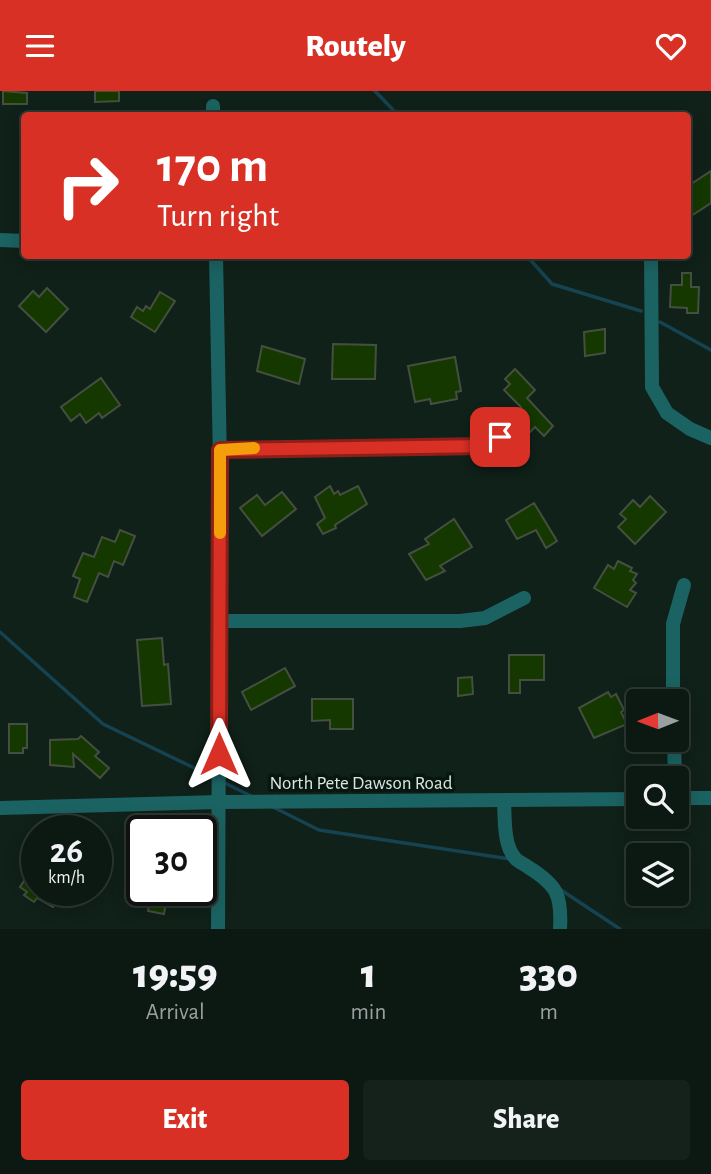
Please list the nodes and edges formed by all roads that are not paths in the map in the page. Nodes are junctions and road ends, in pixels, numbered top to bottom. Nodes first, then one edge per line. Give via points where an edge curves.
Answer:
1 (0, 240) edge
2 (21, 241) edge
3 (216, 259) edge
4 (651, 259) edge
5 (500, 437) dead end
6 (711, 437) edge
7 (220, 450) junction
8 (684, 585) dead end
9 (524, 598) dead end
10 (220, 621) junction
11 (673, 689) edge
12 (711, 798) edge
13 (626, 799) edge
14 (689, 799) edge
15 (504, 800) junction
16 (219, 802) junction
17 (0, 808) edge
18 (218, 929) edge
19 (560, 929) edge

1 - 2 street
3 - 7 street
4 - 6 street via 652,387 667,413
5 - 7 street via 486,446
7 - 10 street
8 - 11 street via 673,624
9 - 10 street via 485,618 460,621
10 - 16 street
12 - 14 street
13 - 15 street, North Pete Dawson Road
15 - 16 street, North Pete Dawson Road
15 - 19 street via 512,853 560,897
16 - 17 street, North Pete Dawson Road
16 - 18 street

